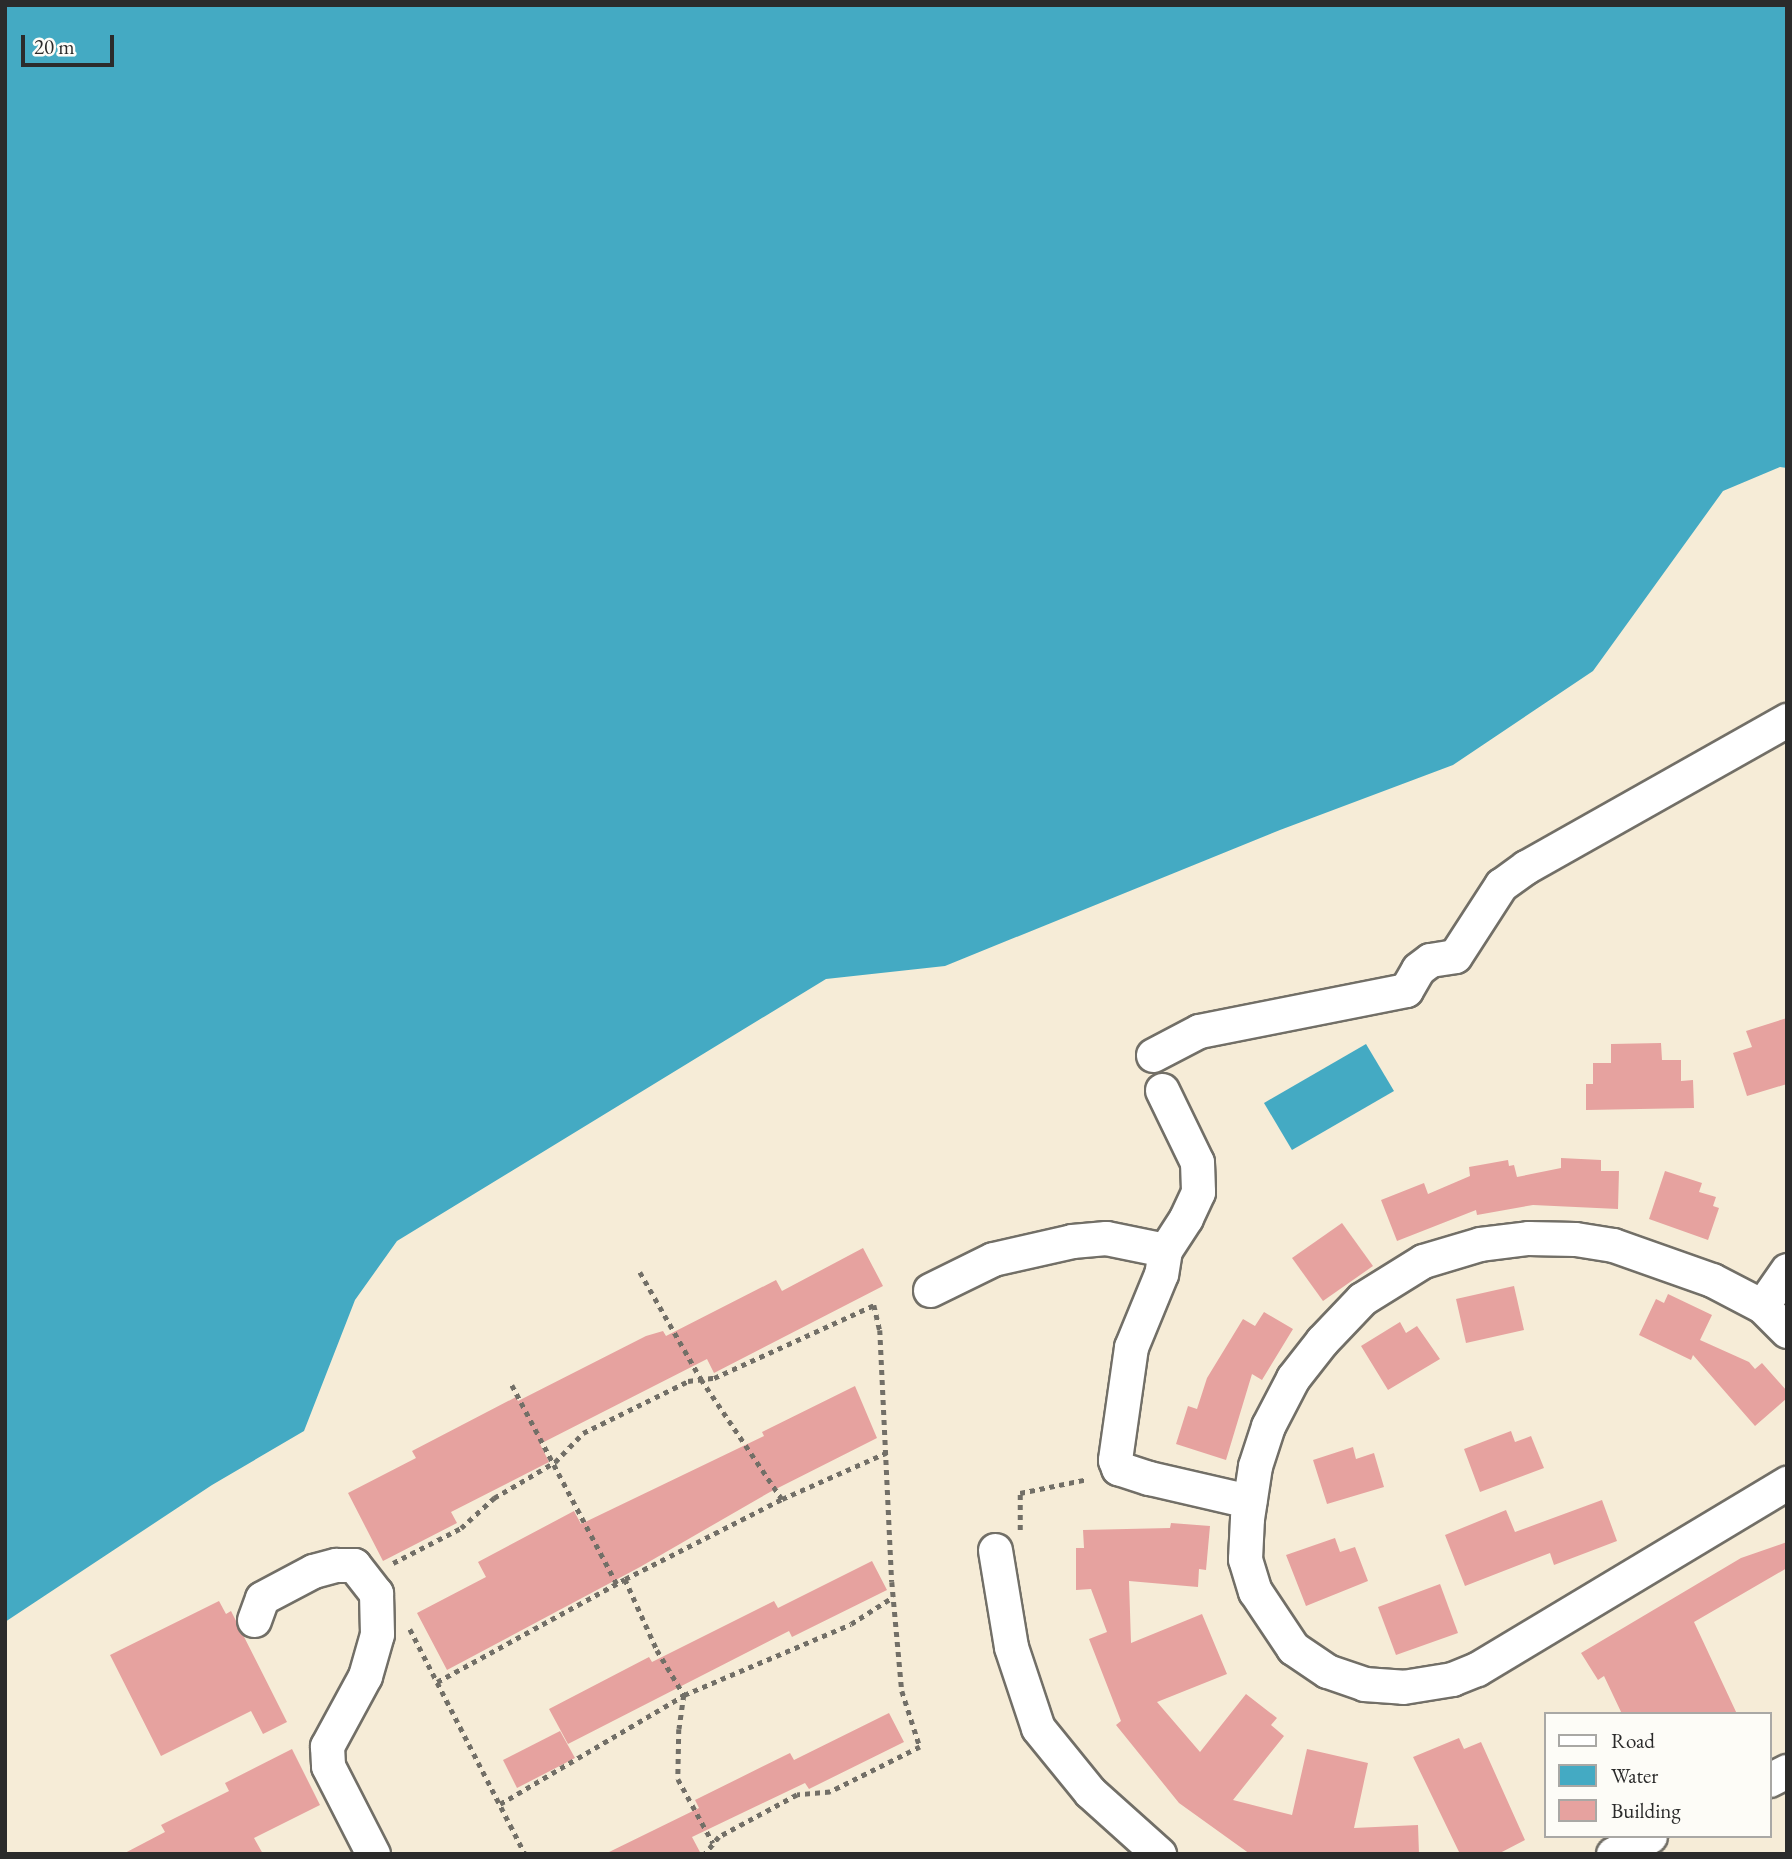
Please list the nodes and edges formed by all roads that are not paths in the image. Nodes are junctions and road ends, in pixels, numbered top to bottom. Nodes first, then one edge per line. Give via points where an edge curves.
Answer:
1 (1787, 720) edge
2 (1153, 1055) dead end
3 (1162, 1090) dead end
4 (1165, 1250) junction
5 (1787, 1270) edge
6 (930, 1290) dead end
7 (1762, 1306) junction
8 (1787, 1331) edge
9 (1787, 1483) edge
10 (1249, 1501) junction
11 (995, 1550) road end
12 (254, 1620) dead end
13 (1787, 1772) edge
14 (1771, 1779) edge
15 (1646, 1838) edge
16 (373, 1854) edge
17 (1159, 1854) edge
18 (1613, 1854) edge

1 - 2 street via 1501,884 1455,957 1430,960 1418,969 1406,990 1199,1031
3 - 4 street via 1197,1162 1198,1192
4 - 6 street via 1106,1238 1072,1241 993,1259
4 - 10 street via 1161,1274 1131,1347 1115,1460 1118,1468
5 - 7 street
7 - 8 street
7 - 10 street via 1659,1259 1575,1239 1480,1244 1423,1261 1362,1299 1293,1378 1268,1426
9 - 10 street via 1477,1669 1452,1679 1403,1687 1364,1684 1327,1671 1293,1648 1255,1591 1245,1559
11 - 17 street via 1011,1647 1038,1728 1090,1791
12 - 16 street via 262,1598 313,1571 336,1565 354,1565 376,1593 377,1634 365,1676 327,1746 328,1766
13 - 14 street
15 - 18 street

